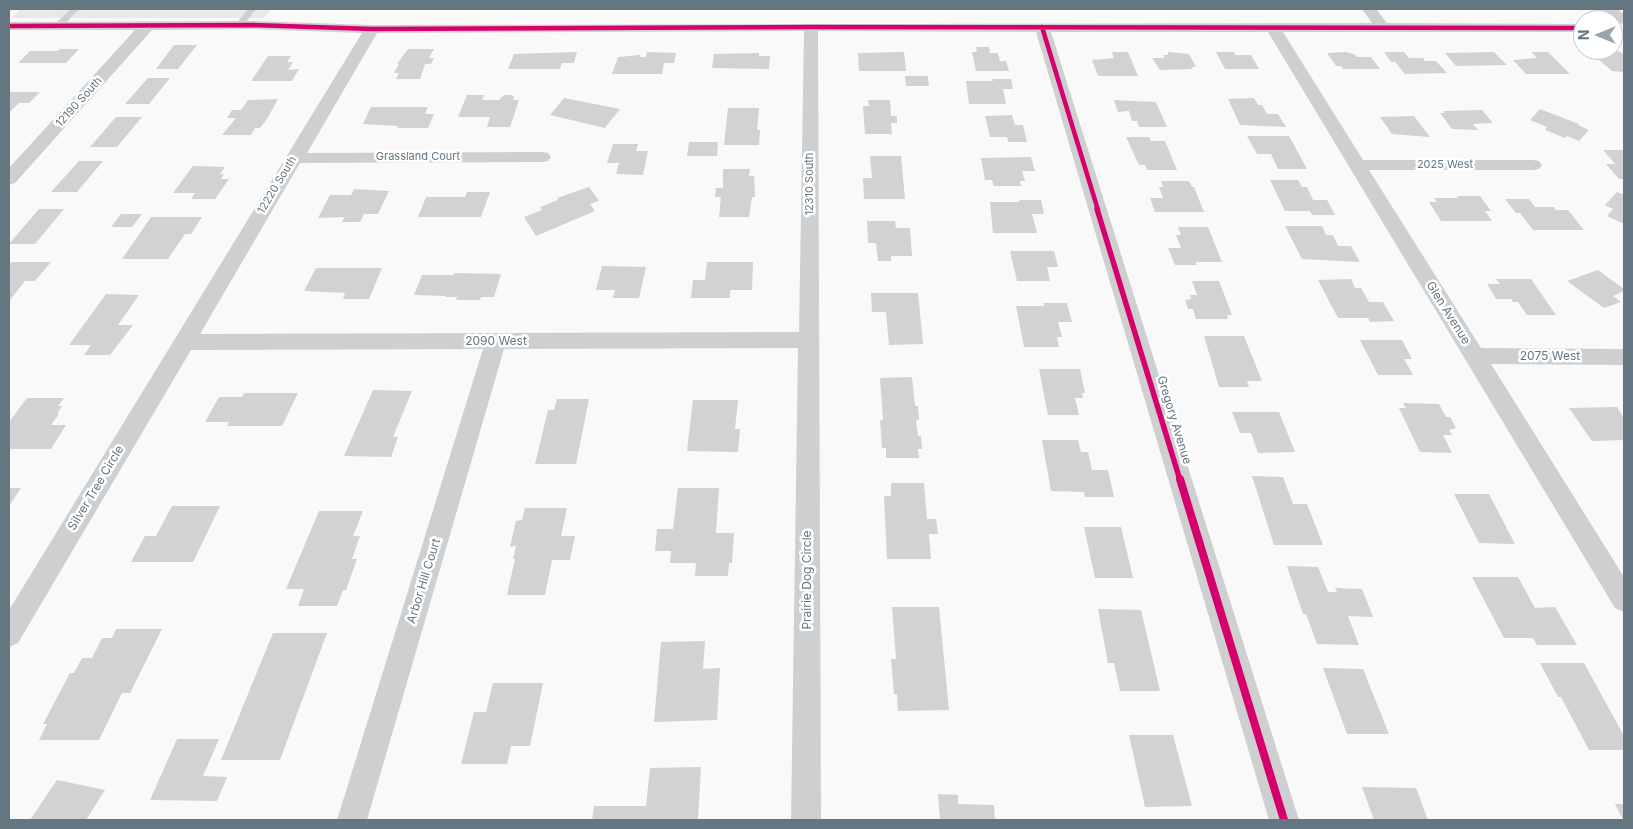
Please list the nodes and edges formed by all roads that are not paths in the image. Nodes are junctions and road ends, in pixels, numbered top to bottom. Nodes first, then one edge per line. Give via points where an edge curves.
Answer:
1 (75, 9) edge
2 (252, 9) edge
3 (1369, 9) edge
4 (1608, 9) edge
5 (1624, 20) edge
6 (148, 25) junction
7 (239, 25) junction
8 (9, 26) edge
9 (58, 26) junction
10 (811, 27) junction
11 (1042, 27) junction
12 (1272, 27) junction
13 (1383, 28) junction
14 (1573, 28) edge
15 (372, 29) junction
16 (542, 157) dead end
17 (294, 158) junction
18 (1357, 165) junction
19 (1533, 165) dead end
20 (9, 179) edge
21 (808, 340) junction
22 (496, 341) junction
23 (183, 342) junction
24 (1475, 356) junction
25 (1624, 356) edge
26 (1624, 600) edge
27 (9, 634) edge
28 (352, 820) edge
29 (806, 820) edge
30 (1284, 820) edge

1 - 9 lane
2 - 7 lane
3 - 13 street
4 - 5 street
6 - 7 street
6 - 9 street
6 - 20 street, 12190 South
7 - 15 street
8 - 9 street
10 - 11 street
10 - 15 street via 631,22
10 - 21 street, 12310 South
11 - 12 street
11 - 30 street, Gregory Avenue
12 - 13 street
12 - 18 street, Glen Avenue
13 - 14 street
15 - 17 street, 12220 South
16 - 17 street, Grassland Court
17 - 23 street, 12220 South
18 - 19 street, 2025 West
18 - 24 street, Glen Avenue
21 - 22 street, 2090 West
21 - 29 street, Prairie Dog Circle
22 - 23 street, 2090 West
22 - 28 street, Arbor Hill Court
23 - 27 street, Silver Tree Circle
24 - 25 street, 2075 West
24 - 26 street, Glen Avenue

